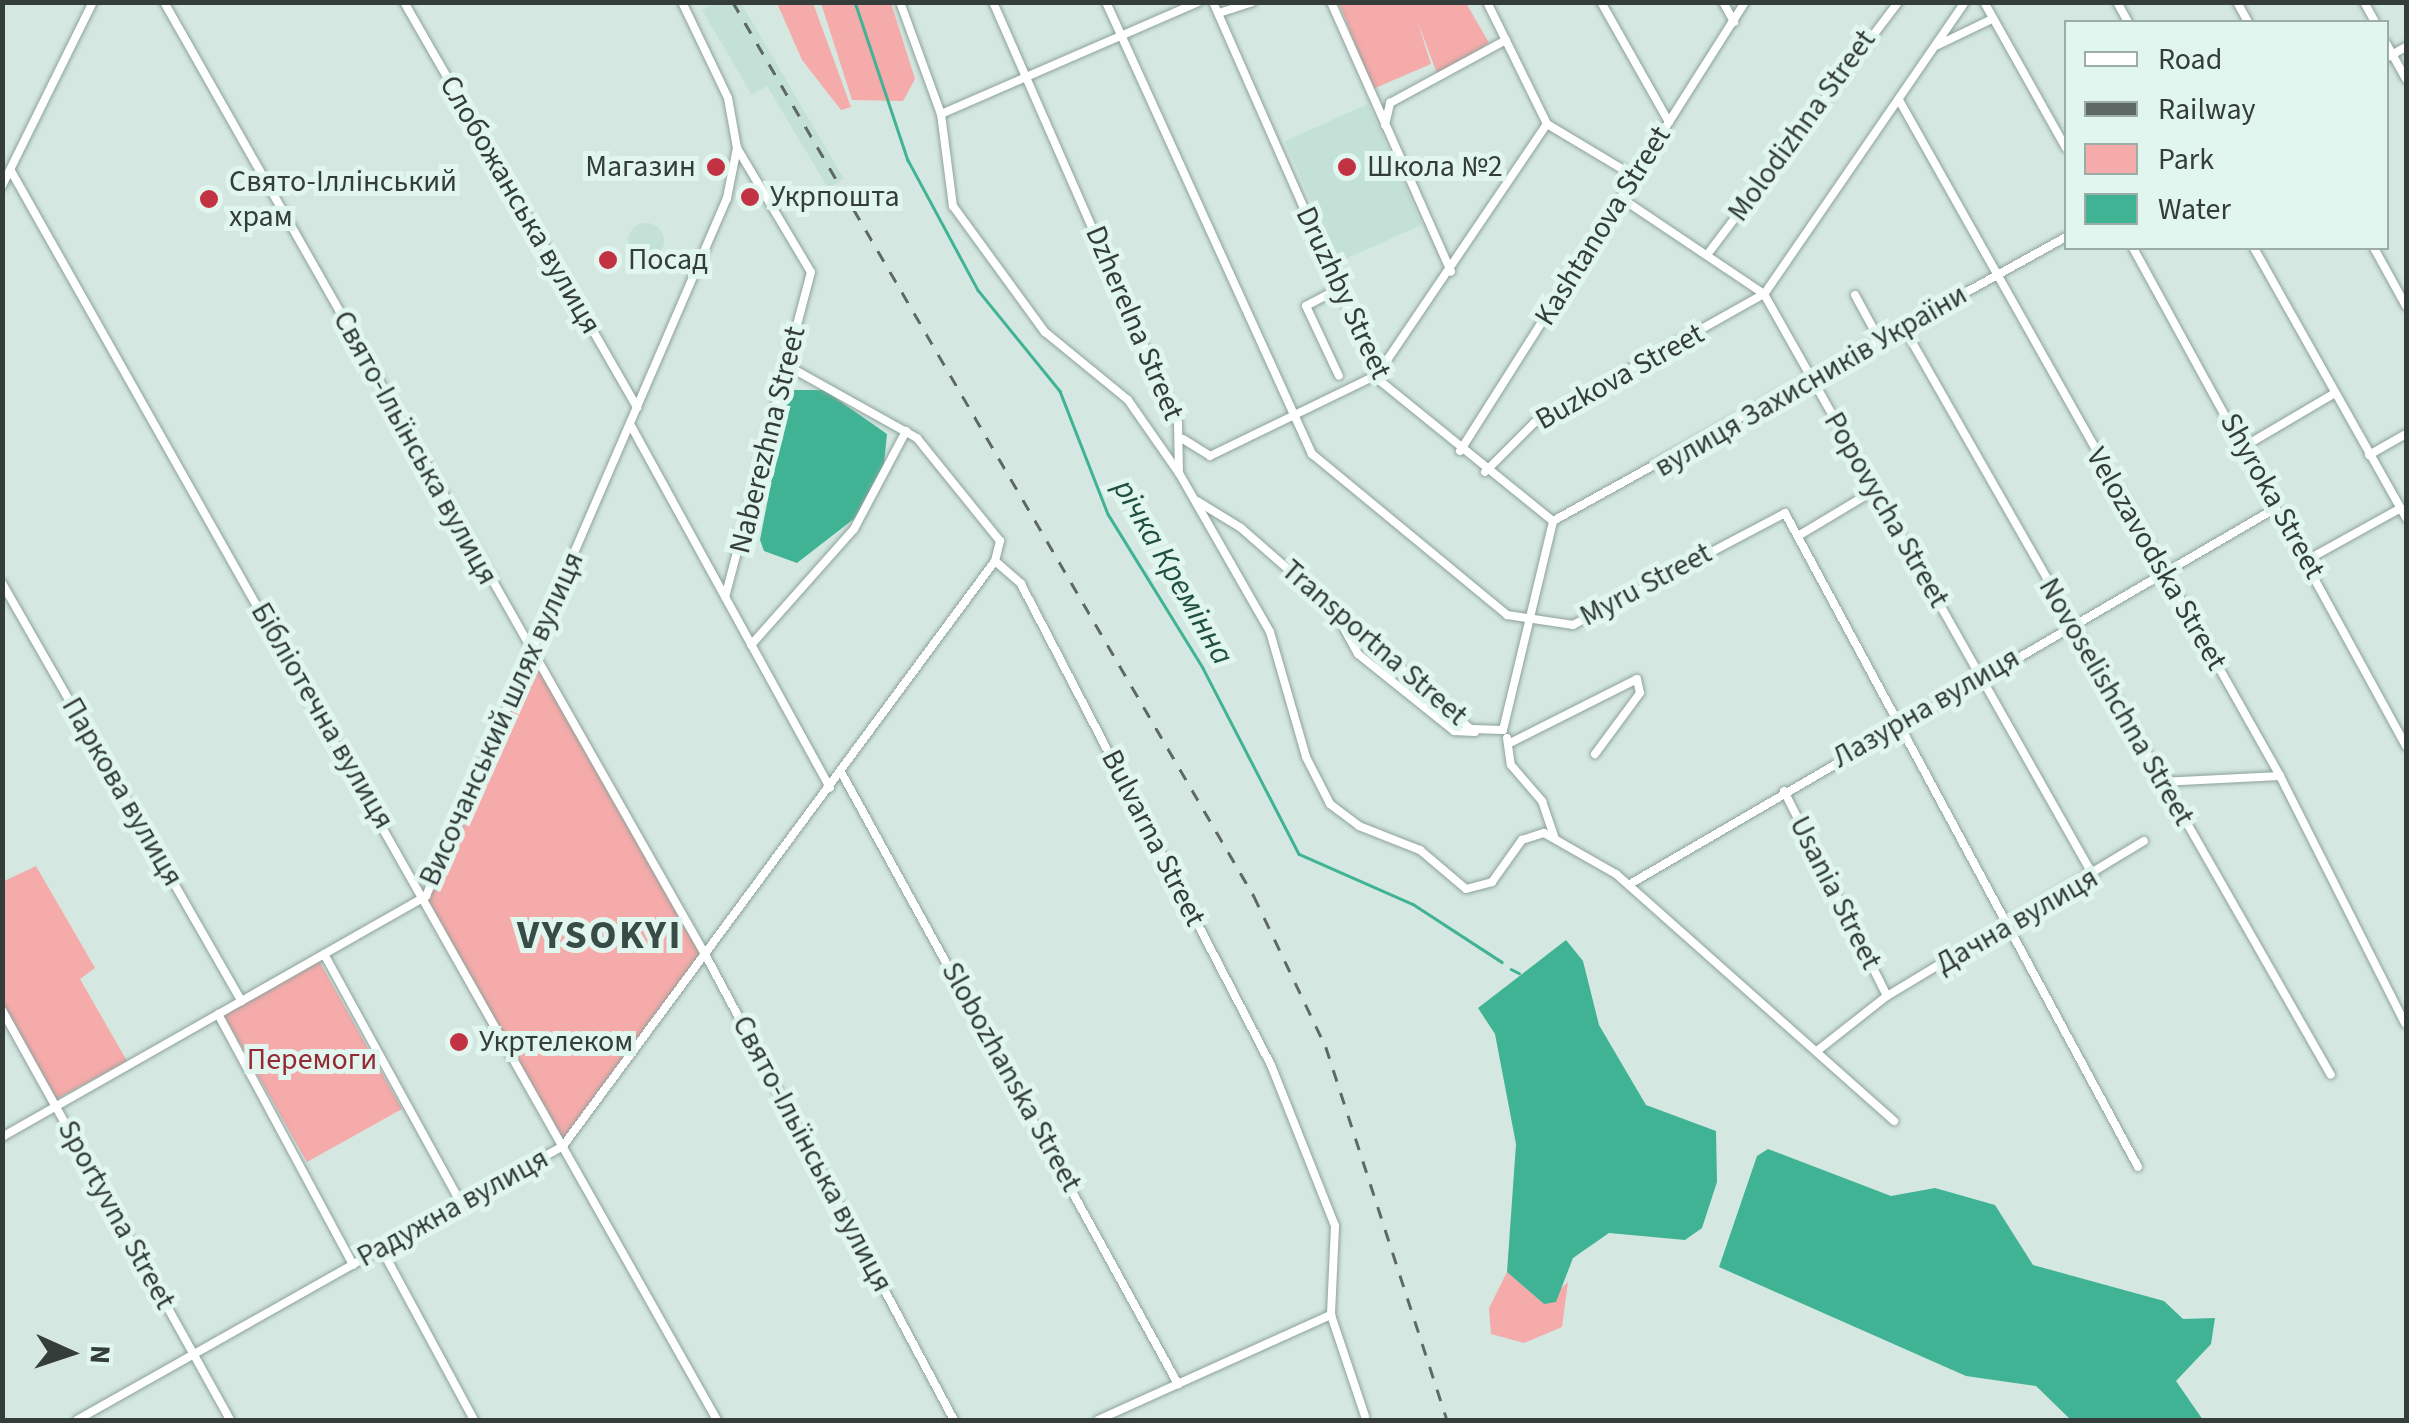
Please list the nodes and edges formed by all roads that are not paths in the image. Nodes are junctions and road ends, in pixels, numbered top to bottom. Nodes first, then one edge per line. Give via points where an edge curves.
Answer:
1 (93, 2) edge
2 (164, 2) edge
3 (404, 2) edge
4 (682, 2) edge
5 (900, 2) edge
6 (993, 2) edge
7 (1106, 2) edge
8 (1199, 2) edge
9 (1213, 2) edge
10 (1252, 2) edge
11 (1332, 2) edge
12 (1487, 2) edge
13 (1601, 2) edge
14 (1724, 2) edge
15 (1746, 2) edge
16 (1898, 2) edge
17 (1965, 2) edge
18 (1984, 2) edge
19 (1219, 13) junction
20 (1992, 19) junction
21 (1734, 22) junction
22 (1122, 38) junction
23 (1506, 40) junction
24 (1935, 46) junction
25 (2406, 47) edge
26 (2390, 57) edge
27 (2406, 78) edge
28 (1028, 81) junction
29 (1899, 100) junction
30 (941, 114) junction
31 (1669, 122) junction
32 (1547, 124) junction
33 (1385, 125) junction
34 (2064, 145) edge
35 (737, 148) junction
36 (11, 171) junction
37 (1634, 176) junction
38 (2, 186) edge
39 (1621, 198) junction
40 (2064, 238) edge
41 (2134, 250) edge
42 (2255, 250) edge
43 (2375, 250) edge
44 (1710, 252) junction
45 (1451, 272) junction
46 (1997, 276) junction
47 (1338, 289) junction
48 (1764, 294) junction
49 (1855, 296) dead end
50 (2406, 306) edge
51 (1904, 328) junction
52 (1880, 342) junction
53 (786, 365) junction
54 (1377, 375) junction
55 (1338, 376) dead end
56 (1812, 380) junction
57 (2335, 393) junction
58 (637, 408) junction
59 (1291, 419) junction
60 (630, 424) junction
61 (906, 430) junction
62 (2406, 434) edge
63 (1183, 439) junction
64 (2245, 446) junction
65 (1460, 450) junction
66 (2369, 455) junction
67 (1485, 472) junction
68 (1179, 473) junction
69 (1875, 490) junction
70 (1194, 499) junction
71 (2276, 508) junction
72 (2401, 508) junction
73 (2406, 518) edge
74 (1554, 522) junction
75 (1798, 536) junction
76 (2308, 560) junction
77 (995, 561) junction
78 (2162, 571) junction
79 (2, 583) edge
80 (725, 596) junction
81 (1334, 610) junction
82 (1529, 623) junction
83 (2070, 624) junction
84 (751, 645) junction
85 (531, 654) junction
86 (1980, 677) junction
87 (1901, 724) junction
88 (1503, 730) junction
89 (1475, 732) junction
90 (1510, 743) junction
91 (2406, 746) edge
92 (1595, 754) dead end
93 (841, 772) junction
94 (2280, 776) junction
95 (2162, 782) junction
96 (830, 788) junction
97 (1784, 790) junction
98 (2144, 841) dead end
99 (1555, 842) junction
100 (2094, 877) junction
101 (1630, 884) junction
102 (426, 896) junction
103 (2004, 923) junction
104 (324, 954) junction
105 (706, 956) junction
106 (1887, 996) junction
107 (241, 1001) junction
108 (2, 1010) edge
109 (218, 1014) junction
110 (2405, 1023) edge
111 (1817, 1051) junction
112 (2332, 1075) dead end
113 (56, 1106) junction
114 (1894, 1122) dead end
115 (2, 1137) edge
116 (563, 1146) junction
117 (2138, 1166) dead end
118 (461, 1204) junction
119 (381, 1248) junction
120 (352, 1264) junction
121 (1332, 1315) junction
122 (193, 1355) junction
123 (1178, 1384) junction
124 (1120, 1410) junction
125 (1365, 1416) dead end
126 (77, 1420) edge
127 (230, 1420) edge
128 (474, 1420) edge
129 (717, 1420) edge
130 (954, 1420) edge
131 (1098, 1420) edge
132 (1124, 1420) edge

1 - 36 street
2 - 85 street, Свято-Ільїнська вулиця
3 - 58 street, Слобожанська вулиця
4 - 35 street via 728,98
5 - 30 street
6 - 28 street, Dzherelna Street
7 - 22 street
8 - 22 street
9 - 19 street, Druzhby Street
10 - 19 street
11 - 33 street
12 - 23 street
13 - 31 street
14 - 21 street
15 - 21 street, Kashtanova Street
16 - 44 street, Molodizhna Street
17 - 24 street
18 - 20 street
19 - 47 street, Druzhby Street
20 - 24 street
20 - 34 street
21 - 31 street, Kashtanova Street
22 - 28 street
22 - 59 street
23 - 32 street
23 - 33 street via 1390,103
24 - 29 street
25 - 26 street
26 - 27 street
28 - 30 street
28 - 63 street, Dzherelna Street
29 - 46 street, Velozavodska Street
29 - 48 street
30 - 68 street via 953,206 969,233 1046,332 1128,400
31 - 37 street, Kashtanova Street
32 - 37 street
32 - 45 street
33 - 45 street
35 - 53 street, Naberezhna Street via 806,257 811,282
35 - 58 street, Височанський шлях вулиця via 728,198
36 - 38 street
36 - 102 street, Бібліотечна вулиця
37 - 39 street, Kashtanova Street
39 - 44 street
39 - 65 street, Kashtanova Street
40 - 46 street, вулиця Захисників України
41 - 64 street, Shyroka Street
42 - 57 street
43 - 50 street
44 - 48 street
45 - 54 street
46 - 51 street, вулиця Захисників України
46 - 78 street, Velozavodska Street
47 - 54 street, Druzhby Street
47 - 55 street via 1306,306
48 - 56 street, Popovycha Street
48 - 67 street, Buzkova Street via 1534,423
49 - 52 street
51 - 52 street, вулиця Захисників України
51 - 83 street, Novoselishchna Street
52 - 56 street, вулиця Захисників України
53 - 61 street, Bulvarna Street
53 - 80 street, Naberezhna Street
54 - 59 street
54 - 65 street, Druzhby Street
56 - 69 street, Popovycha Street
56 - 74 street, вулиця Захисників України
57 - 64 street
57 - 66 street
58 - 60 street, Височанський шлях вулиця
59 - 63 street via 1204,457
59 - 82 street via 1339,480
60 - 80 street
60 - 85 street, Височанський шлях вулиця
61 - 77 street, Bulvarna Street via 1000,541
61 - 84 street via 854,529
62 - 66 street
63 - 68 street, Dzherelna Street
64 - 71 street, Shyroka Street
65 - 67 street, Druzhby Street
66 - 72 street
67 - 74 street, Druzhby Street
68 - 70 street
69 - 75 street
69 - 86 street, Popovycha Street
70 - 81 street, Transportna Street
70 - 99 street via 1270,632 1306,757 1330,804 1359,826 1420,850 1466,889 1485,887 1527,836
71 - 76 street, Shyroka Street
71 - 78 street, Лазурна вулиця
72 - 73 street
72 - 76 street
74 - 82 street
75 - 82 street, Myru Street via 1784,512 1572,625
75 - 87 street
76 - 91 street, Shyroka Street
77 - 93 street, Радужна вулиця
77 - 121 street, Bulvarna Street via 1021,584 1271,1065 1335,1226
78 - 83 street, Лазурна вулиця
78 - 94 street, Velozavodska Street
79 - 107 street, Паркова вулиця
80 - 84 street
81 - 89 street, Transportna Street
81 - 89 street via 1358,654 1454,730
82 - 88 street
83 - 86 street, Лазурна вулиця
83 - 95 street, Novoselishchna Street
84 - 96 street
85 - 102 street, Височанський шлях вулиця
85 - 105 street, Свято-Ільїнська вулиця
86 - 87 street, Лазурна вулиця
86 - 100 street, Popovycha Street
87 - 97 street, Лазурна вулиця
87 - 103 street
88 - 89 street, Transportna Street
88 - 90 street, Transportna Street
90 - 92 street via 1636,678 1640,693
90 - 99 street, Transportna Street via 1511,765 1542,801
93 - 96 street, Радужна вулиця
93 - 123 street, Slobozhanska Street
94 - 95 street
94 - 110 street, Velozavodska Street
95 - 112 street, Novoselishchna Street
96 - 105 street, Радужна вулиця
97 - 101 street, Лазурна вулиця
97 - 106 street, Usania Street
98 - 100 street, Дачна вулиця
99 - 101 street
100 - 103 street, Дачна вулиця
101 - 111 street
102 - 104 street, Височанський шлях вулиця
102 - 116 street, Бібліотечна вулиця
103 - 106 street, Дачна вулиця
103 - 117 street
104 - 107 street, Височанський шлях вулиця
104 - 118 street
105 - 116 street, Радужна вулиця
105 - 130 street, Свято-Ільїнська вулиця
106 - 111 street
107 - 109 street, Височанський шлях вулиця
108 - 113 street, Sportyvna Street
109 - 113 street, Височанський шлях вулиця
109 - 120 street
111 - 114 street
113 - 115 street, Височанський шлях вулиця
113 - 122 street, Sportyvna Street
116 - 118 street, Радужна вулиця
116 - 129 street, Бібліотечна вулиця
118 - 119 street, Радужна вулиця
119 - 120 street, Радужна вулиця
119 - 128 street
120 - 122 street, Радужна вулиця
121 - 123 street
121 - 125 street, Bulvarna Street
122 - 126 street, Радужна вулиця
122 - 127 street, Sportyvna Street
123 - 124 street
124 - 131 street
124 - 132 street

